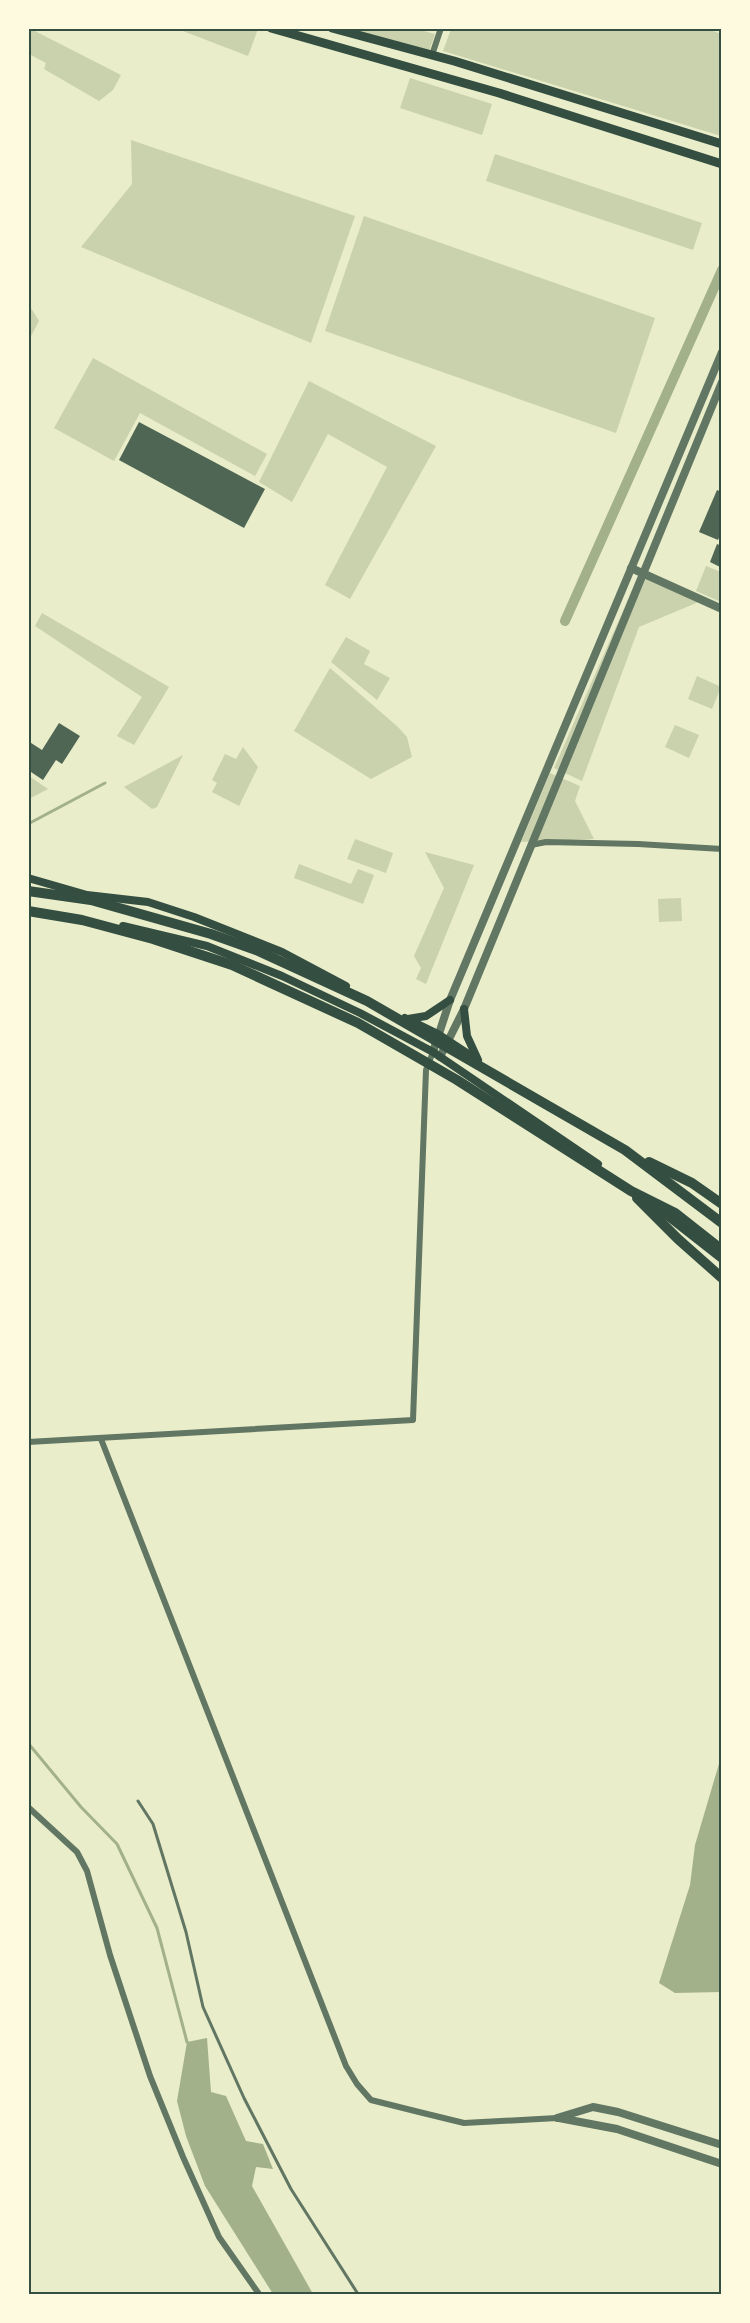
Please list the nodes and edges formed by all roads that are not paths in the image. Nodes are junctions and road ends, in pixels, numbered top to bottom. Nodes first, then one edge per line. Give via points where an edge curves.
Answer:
1 (271, 28) edge
2 (332, 28) edge
3 (441, 28) edge
4 (432, 56) junction
5 (722, 144) edge
6 (722, 164) edge
7 (721, 355) edge
8 (722, 382) edge
9 (631, 568) junction
10 (643, 574) junction
11 (722, 609) edge
12 (531, 845) junction
13 (722, 849) edge
14 (28, 878) edge
15 (28, 891) edge
16 (28, 909) edge
17 (450, 1000) junction
18 (464, 1009) junction
19 (407, 1019) junction
20 (438, 1034) junction
21 (448, 1041) junction
22 (437, 1055) junction
23 (478, 1060) junction
24 (625, 1150) junction
25 (631, 1191) junction
26 (722, 1204) edge
27 (722, 1225) edge
28 (722, 1250) edge
29 (722, 1259) edge
30 (722, 1278) edge
31 (101, 1439) junction
32 (28, 1442) edge
33 (138, 1801) dead end
34 (28, 1807) edge
35 (557, 2118) junction
36 (722, 2145) edge
37 (722, 2164) edge
38 (259, 2295) edge
39 (358, 2295) edge

1 - 6 main road via 499,93
2 - 4 main road
3 - 4 street
4 - 5 main road
7 - 9 street
8 - 10 street
9 - 10 street
9 - 17 street
10 - 11 street
10 - 12 street
12 - 13 street via 546,842
12 - 18 street
14 - 19 main road via 87,896 148,902 194,917 282,952
15 - 24 highway via 91,900 256,950 367,1001
16 - 22 main road via 84,917 207,945 292,980
16 - 25 highway via 153,939 232,964 295,992 457,1080
17 - 19 main road via 426,1016
17 - 20 street
18 - 21 street
18 - 23 main road via 468,1036
19 - 20 main road
20 - 21 main road
20 - 22 street
21 - 22 street
21 - 23 main road
22 - 29 main road via 615,1176
22 - 31 street via 426,1070 412,1420
23 - 27 main road via 615,1149
24 - 26 highway via 692,1183
24 - 27 highway
25 - 28 highway via 675,1213
25 - 30 highway
31 - 32 street
31 - 35 street via 342,2055 357,2084 371,2100 464,2123
33 - 39 lane via 153,1824 186,1932 203,2007 291,2189
34 - 38 street via 77,1852 87,1871 110,1955 164,2111 219,2237
35 - 36 street via 593,2107
35 - 37 street via 617,2129

